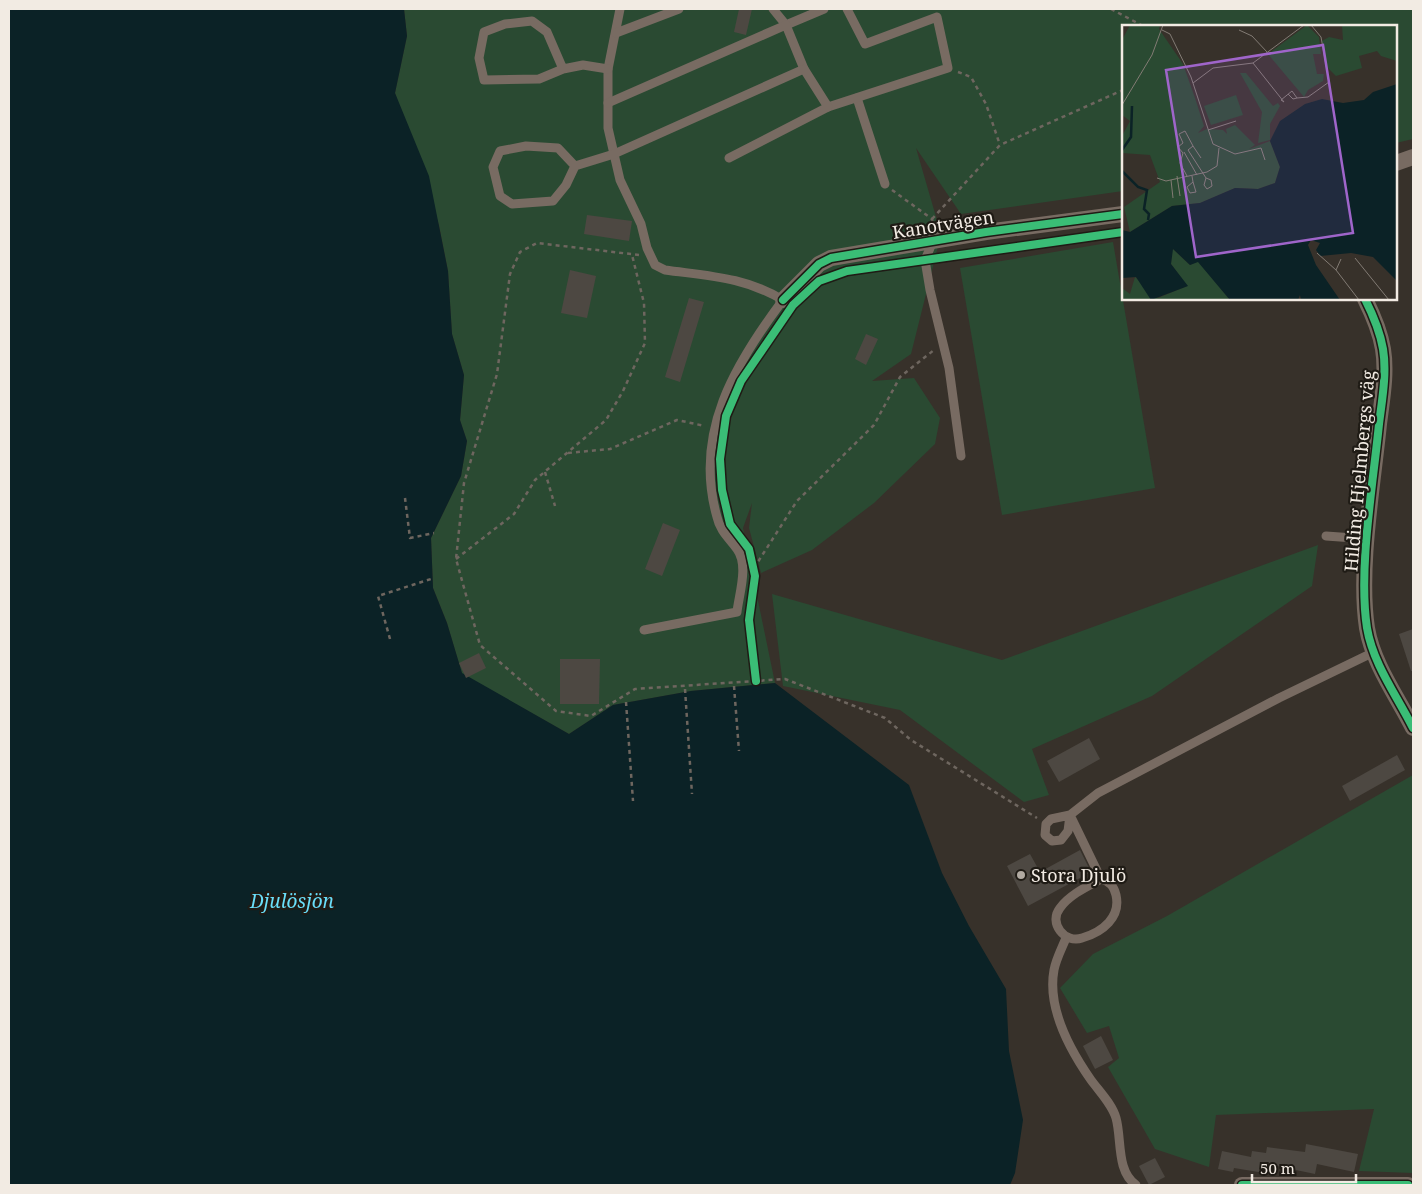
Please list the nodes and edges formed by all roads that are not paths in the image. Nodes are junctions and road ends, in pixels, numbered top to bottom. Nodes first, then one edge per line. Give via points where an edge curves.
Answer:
1 (620, 9) edge
2 (679, 9) edge
3 (773, 9) edge
4 (824, 9) edge
5 (847, 9) edge
6 (786, 25) junction
7 (616, 33) junction
8 (563, 69) junction
9 (608, 69) junction
10 (804, 69) junction
11 (858, 98) junction
12 (608, 104) junction
13 (828, 107) junction
14 (614, 154) junction
15 (1413, 157) edge
16 (729, 158) dead end
17 (1397, 163) edge
18 (575, 166) junction
19 (885, 184) road end
20 (1122, 214) edge
21 (933, 241) junction
22 (783, 300) junction
23 (1365, 300) edge
24 (962, 456) dead end
25 (1326, 536) dead end
26 (1368, 539) junction
27 (644, 630) dead end
28 (1372, 653) junction
29 (1413, 728) edge
30 (1070, 815) junction
31 (1101, 879) junction
32 (1066, 938) junction
33 (1136, 1185) edge
34 (1242, 1185) edge
35 (1408, 1185) edge

1 - 7 lane
2 - 7 lane
3 - 6 lane
4 - 6 lane
5 - 11 lane via 865,44 937,17 948,68
6 - 10 lane
6 - 12 lane
7 - 9 lane
8 - 8 lane via 539,79 484,80 479,58 484,32 505,24 532,21 547,32
8 - 9 lane via 583,65
9 - 12 lane
10 - 13 lane
10 - 14 lane
11 - 13 lane
11 - 19 lane
12 - 14 lane via 608,128
13 - 16 lane
14 - 18 lane
14 - 22 lane via 620,180 641,224 655,266 734,279
15 - 17 street
18 - 18 lane via 558,148 526,146 500,150 493,167 500,196 512,204 553,201
20 - 21 street, Kanotvägen
21 - 22 street, Kanotvägen via 831,258 819,264
21 - 24 lane via 926,260 930,290 949,368
22 - 27 lane via 764,325 730,384 714,428 711,474 716,516 743,563 737,612
23 - 26 street, Hilding Hjelmbergs väg via 1379,329 1384,380
25 - 26 lane
26 - 28 street, Hilding Hjelmbergs väg via 1365,582
28 - 29 street, Hilding Hjelmbergs väg
28 - 30 lane via 1113,785 1088,799
30 - 30 lane via 1051,819 1046,824 1045,835 1052,841 1061,840 1068,831
30 - 31 lane
31 - 32 lane via 1058,909 1056,921
31 - 32 lane via 1108,881 1116,892 1116,915 1106,926 1087,937 1079,940
32 - 33 lane via 1054,971 1058,1017 1074,1052 1116,1116 1123,1167 1130,1181
34 - 35 street

